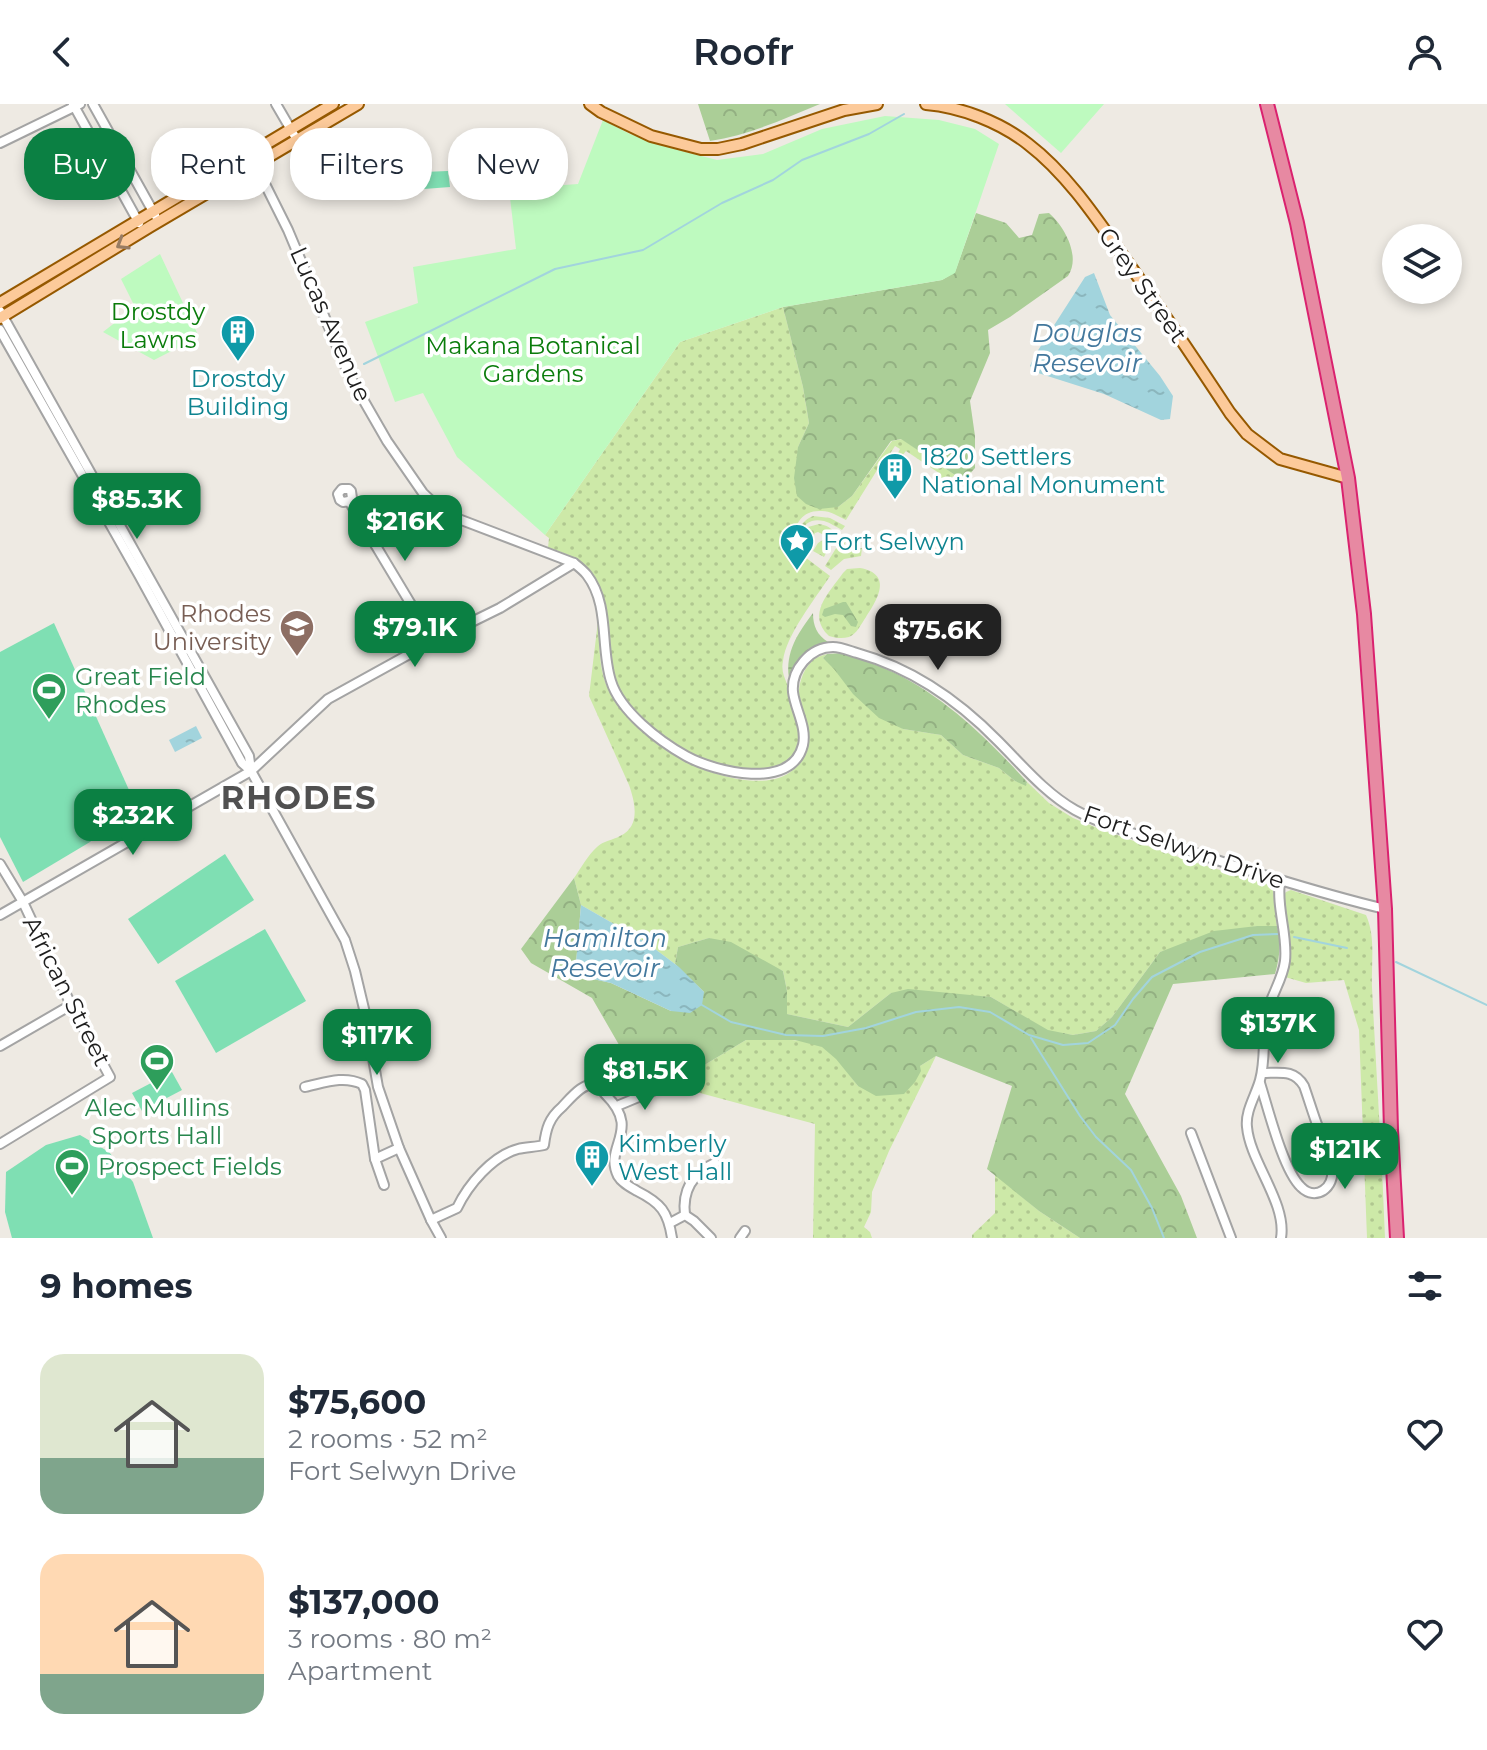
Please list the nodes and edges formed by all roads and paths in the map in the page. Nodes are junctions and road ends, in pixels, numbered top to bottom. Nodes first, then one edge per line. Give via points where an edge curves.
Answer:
1 (93, 104) edge
2 (276, 104) edge
3 (333, 104) edge
4 (358, 104) edge
5 (590, 104) edge
6 (877, 104) edge
7 (926, 104) edge
8 (1267, 104) edge
9 (76, 105) edge
10 (290, 128) edge
11 (293, 128) edge
12 (317, 128) edge
13 (290, 130) edge
14 (0, 143) edge
15 (274, 143) edge
16 (185, 200) edge
17 (273, 200) edge
18 (156, 217) junction
19 (141, 226) junction
20 (0, 303) edge
21 (1, 315) edge
22 (0, 330) edge
23 (1348, 478) junction
24 (349, 501) dead end
25 (574, 563) junction
26 (433, 641) junction
27 (251, 771) junction
28 (0, 864) edge
29 (1280, 881) junction
30 (23, 902) junction
31 (1385, 909) junction
32 (0, 915) edge
33 (71, 1005) junction
34 (0, 1046) edge
35 (1261, 1078) junction
36 (305, 1087) dead end
37 (660, 1088) dead end
38 (617, 1106) junction
39 (1191, 1133) dead end
40 (0, 1144) edge
41 (399, 1148) junction
42 (375, 1159) junction
43 (715, 1163) dead end
44 (384, 1185) dead end
45 (685, 1215) junction
46 (431, 1220) junction
47 (670, 1223) junction
48 (441, 1238) edge
49 (672, 1238) edge
50 (711, 1238) edge
51 (1231, 1238) edge
52 (1281, 1238) edge
53 (1397, 1238) edge

1 - 18 street
2 - 10 street
3 - 11 main road
4 - 12 main road
5 - 6 main road via 651,136 718,149
7 - 23 main road, Grey Street via 977,116 1027,144 1099,222 1247,434 1280,459
8 - 23 highway via 1297,223
9 - 14 street
9 - 19 street
13 - 15 main road
16 - 18 main road
17 - 25 street, Lucas Avenue via 349,375 423,493 456,518
18 - 19 main road
19 - 20 main road
19 -> 21 main road
21 - 27 street via 249,756
22 - 27 street
23 - 31 highway via 1364,614
24 - 26 street
25 - 26 street
25 - 29 street, Fort Selwyn Drive via 593,585 603,620 606,662 618,697 643,725 701,764 746,774 767,773 793,762 804,736 793,690 797,671 815,652 833,647 898,666 922,680 990,732 1075,810
26 - 27 street via 328,699
27 - 30 street
27 - 41 street via 345,940 378,1087
28 - 30 street, African Street
29 - 31 street, Fort Selwyn Drive
29 - 35 street via 1285,964 1267,1015
30 - 32 street
30 - 33 street, African Street
31 - 53 highway
33 - 34 street
33 - 40 street, African Street via 110,1077
35 - 35 street via 1296,1181 1312,1193 1327,1188 1333,1178 1331,1163 1304,1086 1292,1074
35 - 52 street via 1247,1126 1274,1199
36 - 42 street via 343,1079 362,1084
37 - 38 street
38 - 46 street via 597,1086 588,1085 551,1118 544,1145 500,1157 457,1208
38 - 47 street via 622,1117 617,1175 658,1204
39 - 51 street
41 - 42 street
41 - 46 street
42 - 44 street
43 - 45 street via 688,1186
45 - 47 street
45 - 50 street
46 - 48 street
47 - 49 street

